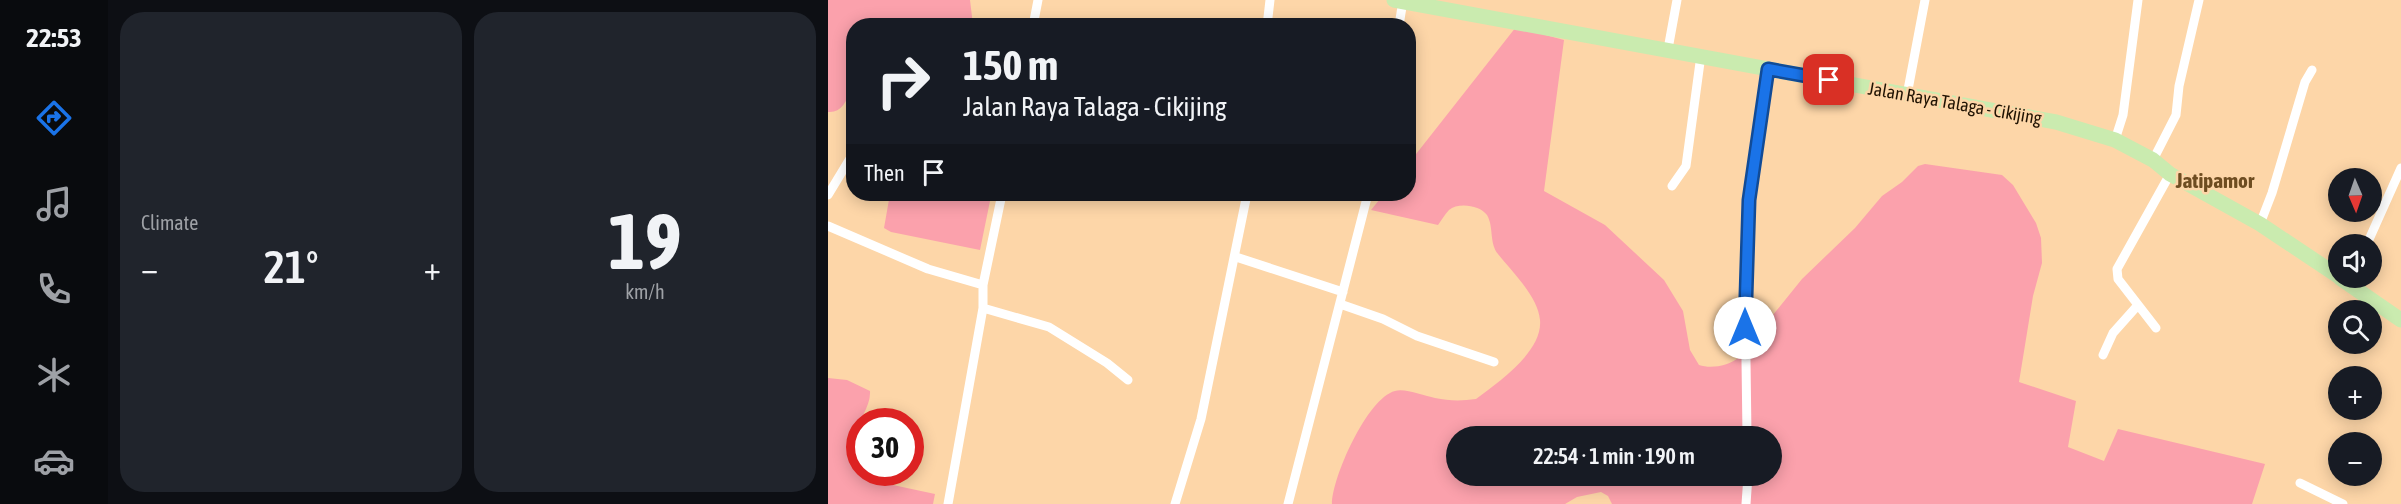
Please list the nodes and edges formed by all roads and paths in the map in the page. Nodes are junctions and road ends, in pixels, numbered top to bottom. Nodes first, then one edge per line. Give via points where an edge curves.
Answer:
1 (1038, 0) edge
2 (1270, 0) edge
3 (1677, 0) edge
4 (1924, 0) edge
5 (2138, 0) edge
6 (2198, 0) edge
7 (1400, 1) edge
8 (1460, 6) edge
9 (1035, 18) edge
10 (1269, 18) edge
11 (1399, 18) edge
12 (1668, 49) junction
13 (1701, 55) junction
14 (1768, 69) junction
15 (2312, 70) dead end
16 (1907, 95) junction
17 (2115, 140) junction
18 (2152, 160) junction
19 (846, 165) edge
20 (2401, 168) edge
21 (2170, 174) junction
22 (1672, 186) dead end
23 (828, 195) edge
24 (1000, 201) edge
25 (1245, 201) edge
26 (1366, 201) edge
27 (2260, 224) junction
28 (828, 226) edge
29 (2371, 234) edge
30 (1236, 257) junction
31 (2328, 268) edge
32 (982, 285) junction
33 (2357, 288) edge
34 (1343, 292) junction
35 (1340, 304) junction
36 (2138, 305) junction
37 (983, 309) junction
38 (2401, 320) edge
39 (2156, 328) dead end
40 (2103, 355) dead end
41 (1494, 362) dead end
42 (1128, 380) dead end
43 (1747, 426) edge
44 (2300, 483) dead end
45 (1747, 486) edge
46 (948, 504) edge
47 (1175, 504) edge
48 (1288, 504) edge
49 (1746, 504) edge
50 (2343, 504) edge

1 - 9 street
2 - 10 street
3 - 12 street
4 - 16 street
5 - 17 street via 2123,115
6 - 18 street via 2176,115
7 - 8 main road, Jalan Raya Talaga - Cikijing
7 - 11 street
8 - 12 main road, Jalan Raya Talaga - Cikijing
12 - 13 main road, Jalan Raya Talaga - Cikijing
13 - 14 main road, Jalan Raya Talaga - Cikijing
13 - 22 street via 1686,166
14 - 16 main road, Jalan Raya Talaga - Cikijing
14 - 43 street via 1749,200 1745,285
15 - 27 street
16 - 17 main road, Jalan Raya Talaga - Cikijing via 2056,122
17 - 18 main road, Jalan Raya Talaga - Cikijing
18 - 21 main road, Jalan Raya Talaga - Cikijing
19 - 23 street
20 - 29 street
21 - 27 main road, Jalan Raya Talaga - Cikijing
21 - 36 street via 2117,269 2118,279
24 - 32 street
25 - 30 street
26 - 34 street
27 - 31 main road, Jalan Raya Talaga - Cikijing
28 - 32 street via 928,269
30 - 34 street
30 - 47 street via 1202,418
32 - 37 street
33 - 38 main road, Jalan Raya Talaga - Cikijing
34 - 35 street
35 - 41 street
35 - 48 street
36 - 39 street
36 - 40 street via 2113,333
37 - 42 street via 1049,327
37 - 46 street
44 - 50 street
45 - 49 street

